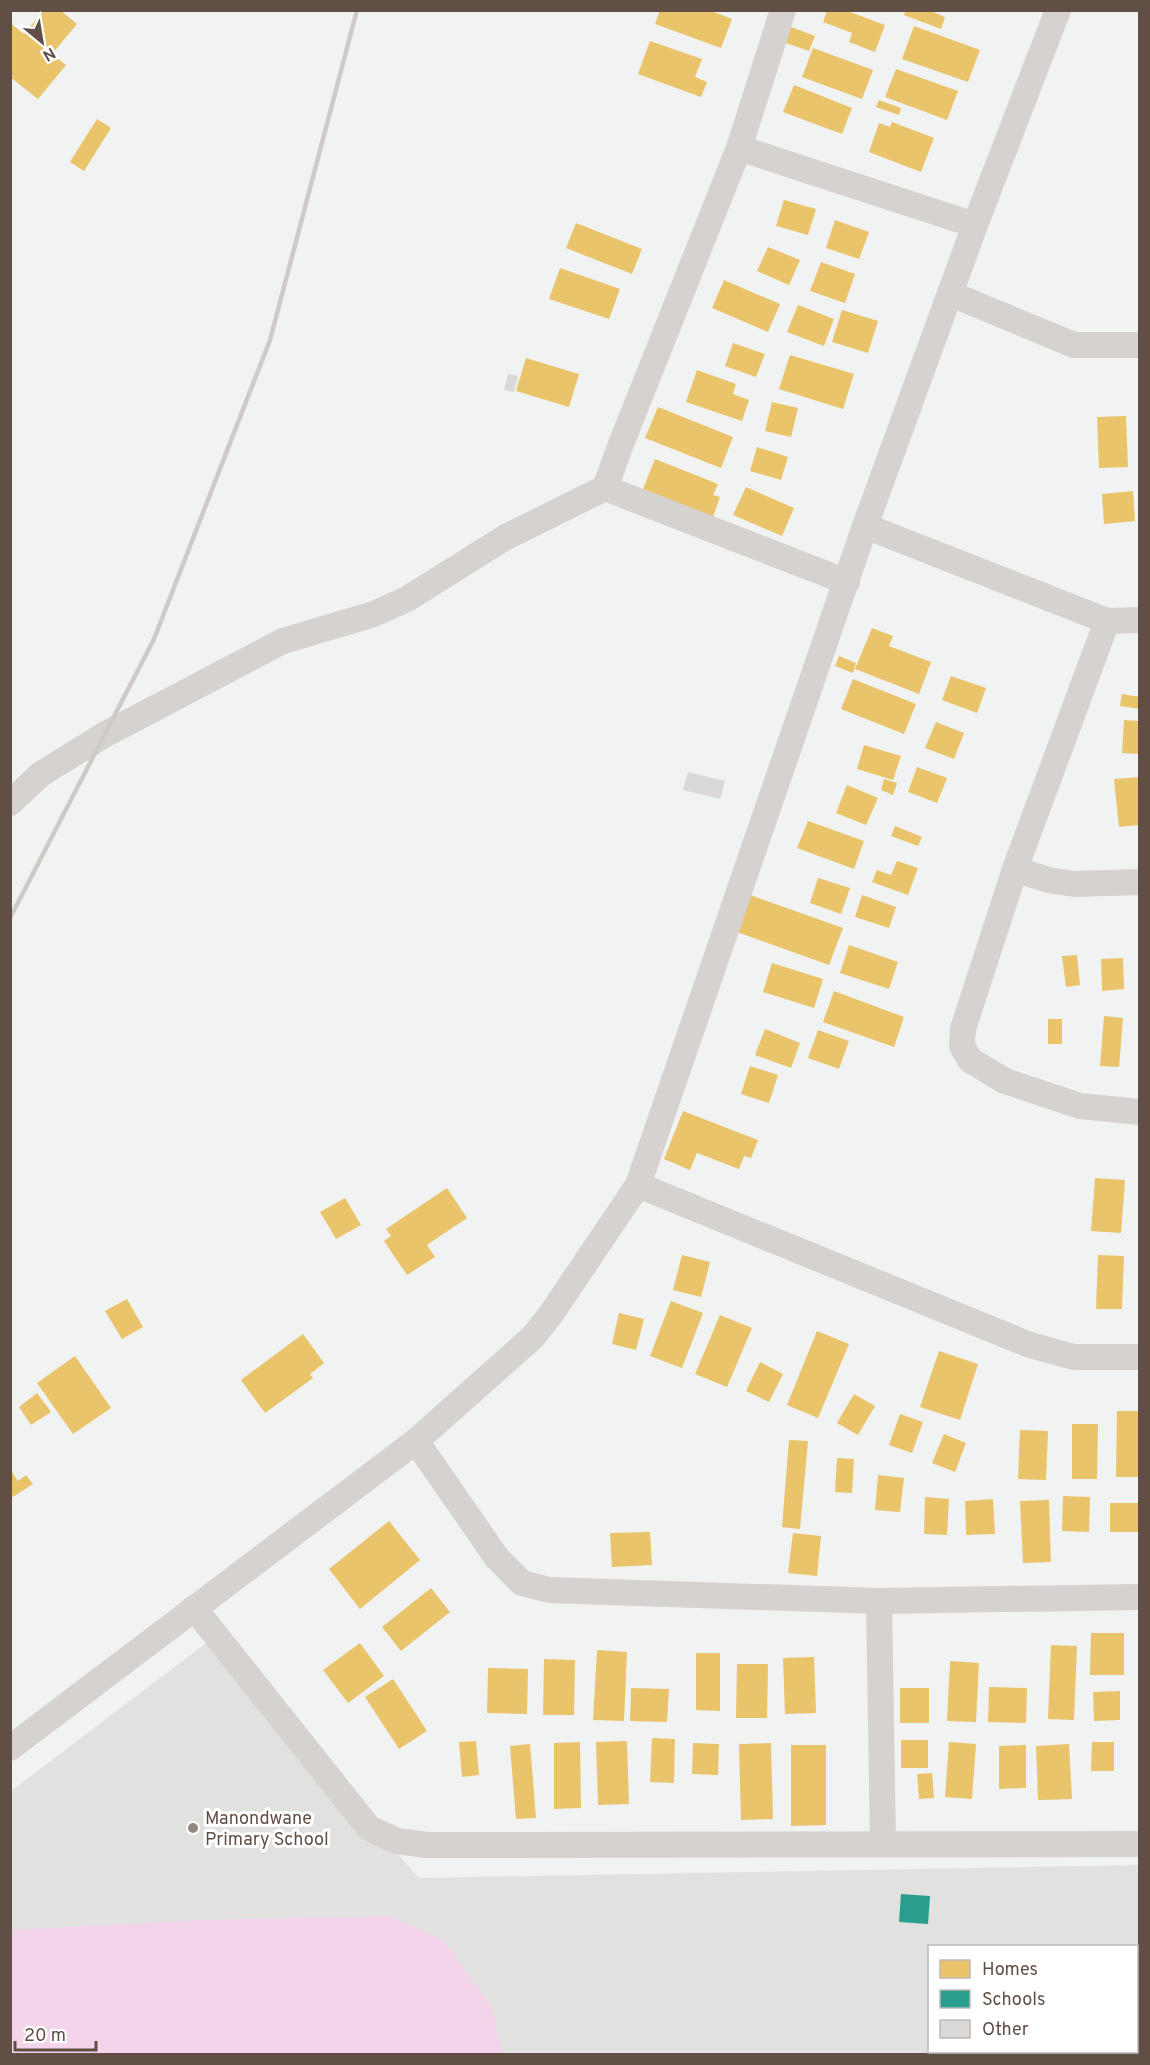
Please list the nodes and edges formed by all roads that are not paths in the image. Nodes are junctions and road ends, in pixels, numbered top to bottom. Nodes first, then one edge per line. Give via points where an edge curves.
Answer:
1 (783, 10) edge
2 (1059, 10) edge
3 (739, 148) junction
4 (975, 225) junction
5 (951, 294) junction
6 (1140, 345) edge
7 (606, 488) junction
8 (865, 526) junction
9 (847, 582) junction
10 (1140, 620) edge
11 (1107, 621) junction
12 (10, 803) edge
13 (1015, 869) junction
14 (1140, 882) edge
15 (1140, 1112) edge
16 (638, 1185) junction
17 (1140, 1357) edge
18 (416, 1441) junction
19 (1140, 1597) edge
20 (879, 1601) junction
21 (194, 1608) junction
22 (10, 1748) edge
23 (883, 1844) junction
24 (1140, 1844) edge

1 - 3 street
2 - 4 street
3 - 4 street
3 - 7 street
4 - 5 street
5 - 6 street via 1074,345
5 - 8 street
7 - 9 street
7 - 12 street via 506,537 407,599 374,614 283,641 251,657 104,735 40,774
8 - 9 street
8 - 11 street
9 - 16 street
10 - 11 street
11 - 13 street
13 - 14 street via 1074,884
13 - 15 street via 963,1029 962,1046 970,1060 1005,1082 1080,1106
16 - 17 street via 1030,1345 1074,1357
16 - 18 street via 534,1337
18 - 20 street via 496,1558 522,1583 549,1590
18 - 21 street
19 - 20 street
20 - 23 street
21 - 22 street
21 - 23 street via 369,1828 397,1841 428,1845
23 - 24 street

